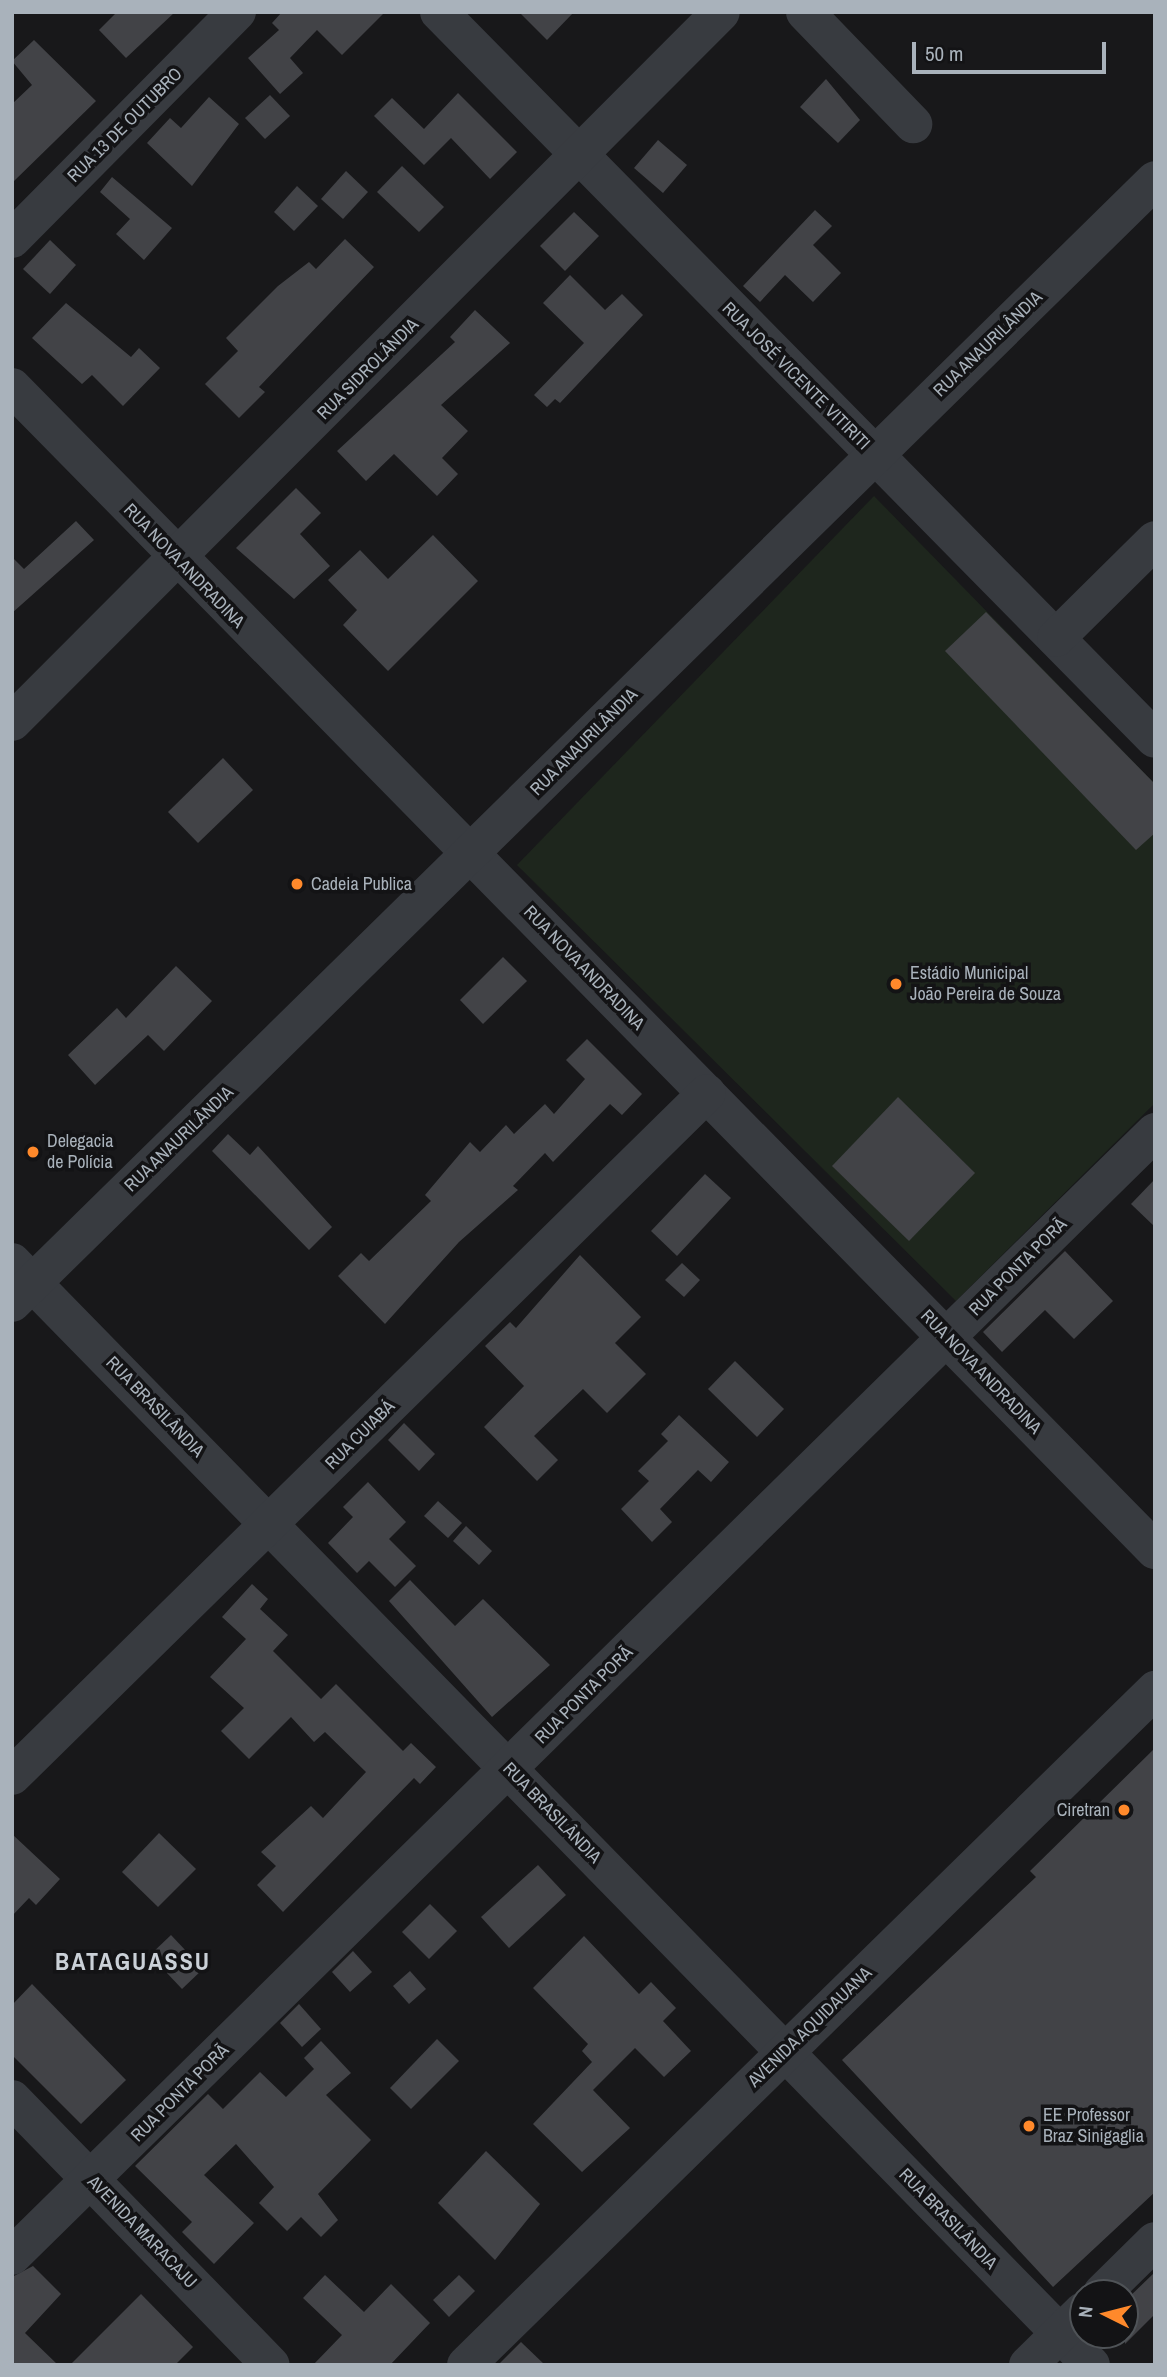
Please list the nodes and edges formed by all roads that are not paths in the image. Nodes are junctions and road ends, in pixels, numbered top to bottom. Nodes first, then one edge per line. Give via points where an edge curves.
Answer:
1 (237, 12) edge
2 (439, 12) edge
3 (722, 12) edge
4 (804, 12) edge
5 (913, 124) dead end
6 (579, 160) junction
7 (1155, 180) edge
8 (12, 239) edge
9 (12, 387) edge
10 (876, 454) junction
11 (1155, 540) edge
12 (176, 559) junction
13 (1056, 638) junction
14 (12, 722) edge
15 (1155, 739) edge
16 (471, 853) junction
17 (707, 1093) junction
18 (1155, 1132) edge
19 (19, 1282) edge
20 (946, 1337) junction
21 (269, 1524) junction
22 (1155, 1550) edge
23 (1155, 1690) edge
24 (508, 1769) junction
25 (12, 1776) edge
26 (785, 2052) junction
27 (12, 2099) edge
28 (92, 2180) junction
29 (1155, 2241) edge
30 (12, 2256) edge
31 (1116, 2279) edge
32 (1069, 2319) edge
33 (1069, 2325) edge
34 (271, 2365) edge
35 (466, 2365) edge
36 (1028, 2365) edge

1 - 8 street, RUA 13 DE OUTUBRO
2 - 6 street, RUA JOSÉ VICENTE VITIRITI
3 - 6 street, RUA SIDROLÂNDIA
4 - 5 street
6 - 10 street, RUA JOSÉ VICENTE VITIRITI
6 - 12 street, RUA SIDROLÂNDIA
7 - 10 street, RUA ANAURILÂNDIA
9 - 12 street, RUA NOVA ANDRADINA
10 - 13 street, RUA JOSÉ VICENTE VITIRITI
10 - 16 street, RUA ANAURILÂNDIA
11 - 13 street
12 - 14 street, RUA SIDROLÂNDIA
12 - 16 street, RUA NOVA ANDRADINA
13 - 15 street, RUA JOSÉ VICENTE VITIRITI
16 - 17 street, RUA NOVA ANDRADINA
16 - 19 street, RUA ANAURILÂNDIA
17 - 20 street, RUA NOVA ANDRADINA
17 - 21 street, RUA CUIABÁ
18 - 20 street, RUA PONTA PORÃ
19 - 21 street, RUA BRASILÂNDIA
20 - 22 street, RUA NOVA ANDRADINA
20 - 24 street, RUA PONTA PORÃ
21 - 24 street, RUA BRASILÂNDIA
21 - 25 street, RUA CUIABÁ
23 - 26 street, AVENIDA AQUIDAUANA
24 - 26 street, RUA BRASILÂNDIA
24 - 28 street, RUA PONTA PORÃ
26 - 32 street, RUA BRASILÂNDIA
26 - 35 street, AVENIDA AQUIDAUANA
27 - 28 street, AVENIDA MARACAJU
28 - 30 street, RUA PONTA PORÃ
28 - 34 street, AVENIDA MARACAJU
29 - 31 street
33 - 36 street

